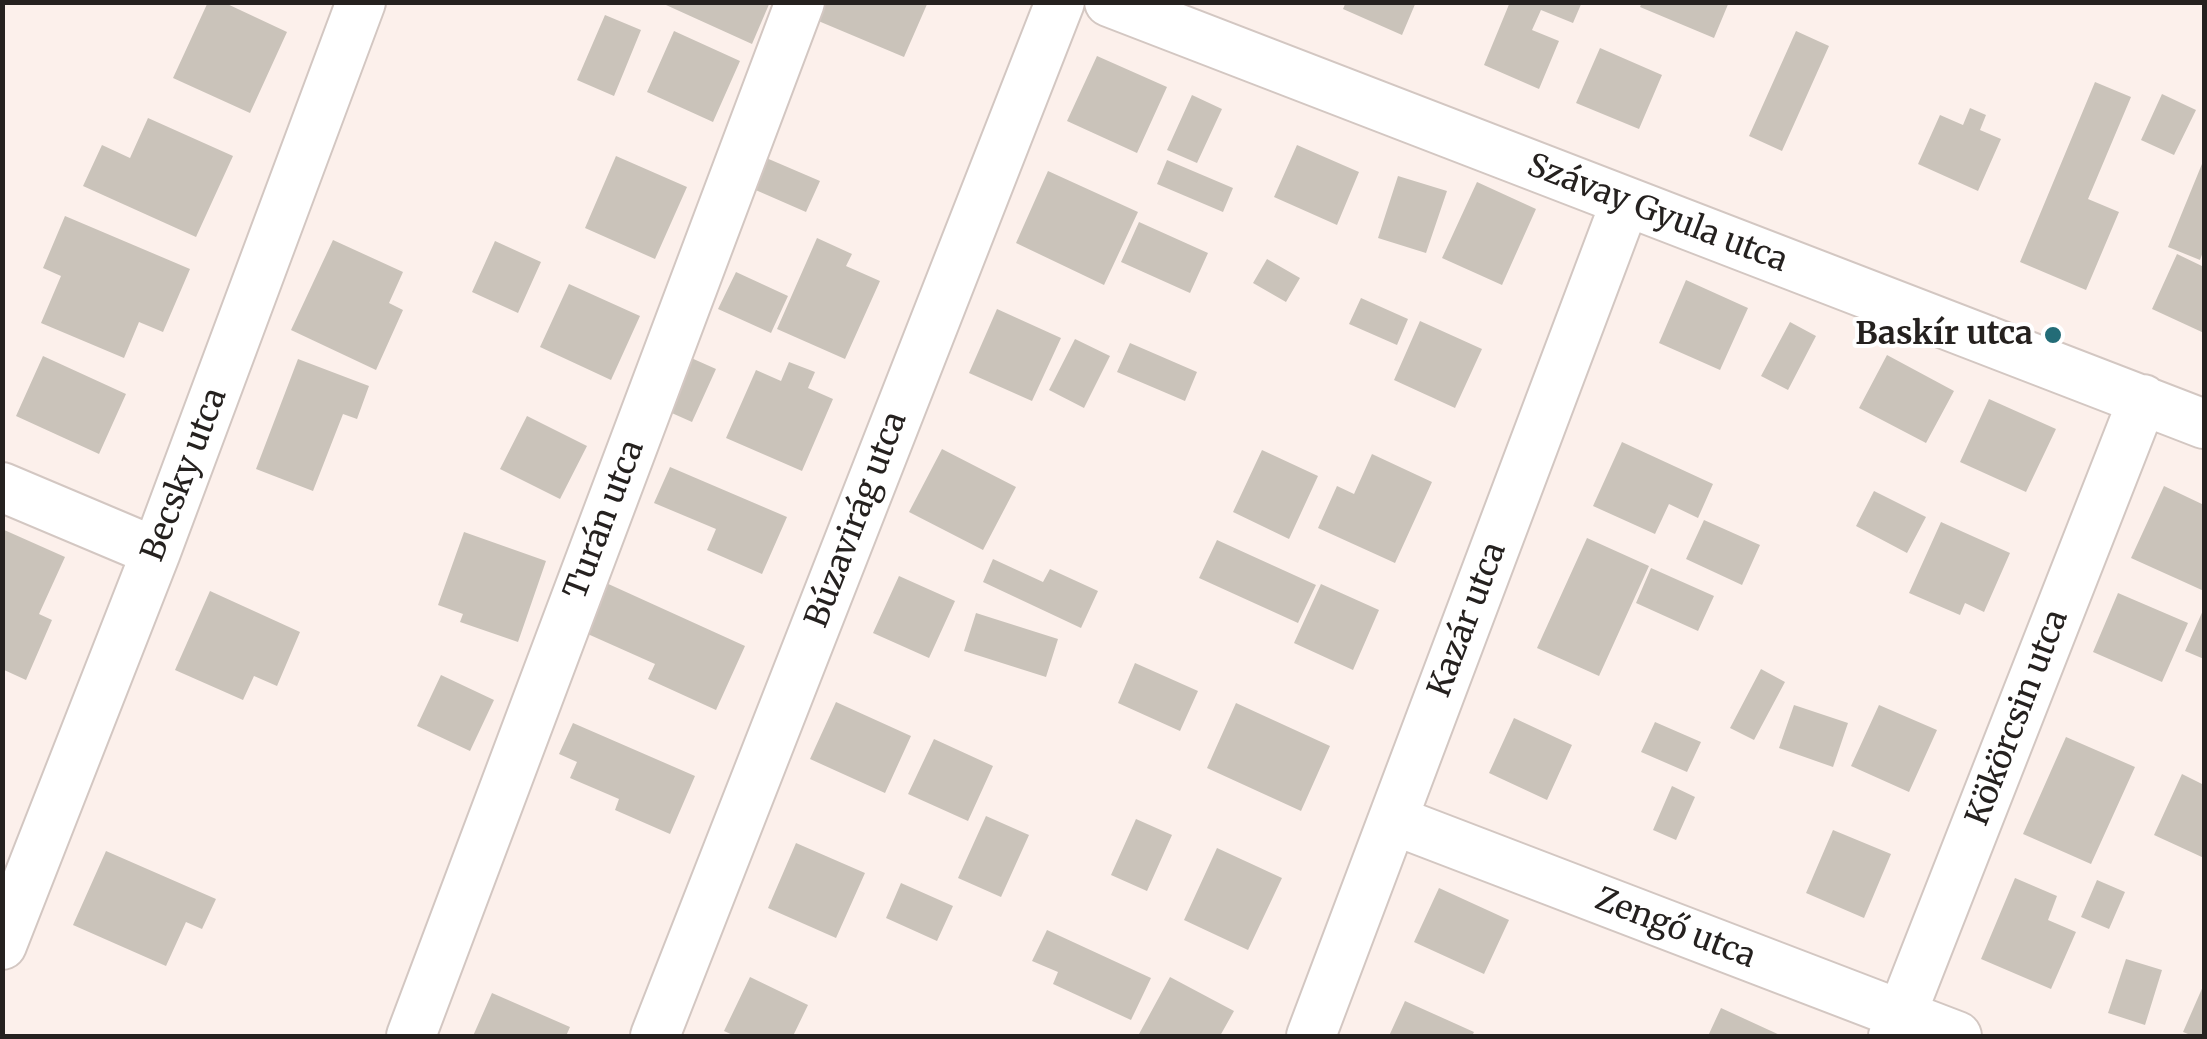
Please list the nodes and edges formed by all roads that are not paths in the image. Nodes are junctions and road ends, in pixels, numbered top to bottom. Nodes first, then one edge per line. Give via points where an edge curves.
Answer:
1 (361, 2) edge
2 (800, 2) edge
3 (1060, 2) edge
4 (1110, 2) edge
5 (1625, 202) junction
6 (2142, 399) junction
7 (2204, 424) edge
8 (2, 486) edge
9 (156, 552) junction
10 (1393, 820) junction
11 (2, 945) edge
12 (1897, 1026) edge
13 (411, 1036) edge
14 (655, 1036) edge
15 (1311, 1036) edge
16 (1957, 1036) edge

1 - 9 street, Becsky utca
2 - 13 street, Turán utca
3 - 14 street, Búzavirág utca
4 - 5 street, Szávay Gyula utca
5 - 6 street, Szávay Gyula utca
5 - 10 street, Kazár utca
6 - 7 street, Szávay Gyula utca
6 - 12 street, Kökörcsin utca
8 - 9 street
9 - 11 street, Becsky utca
10 - 12 street, Zengő utca
10 - 15 street, Kazár utca
12 - 16 street, Zengő utca

